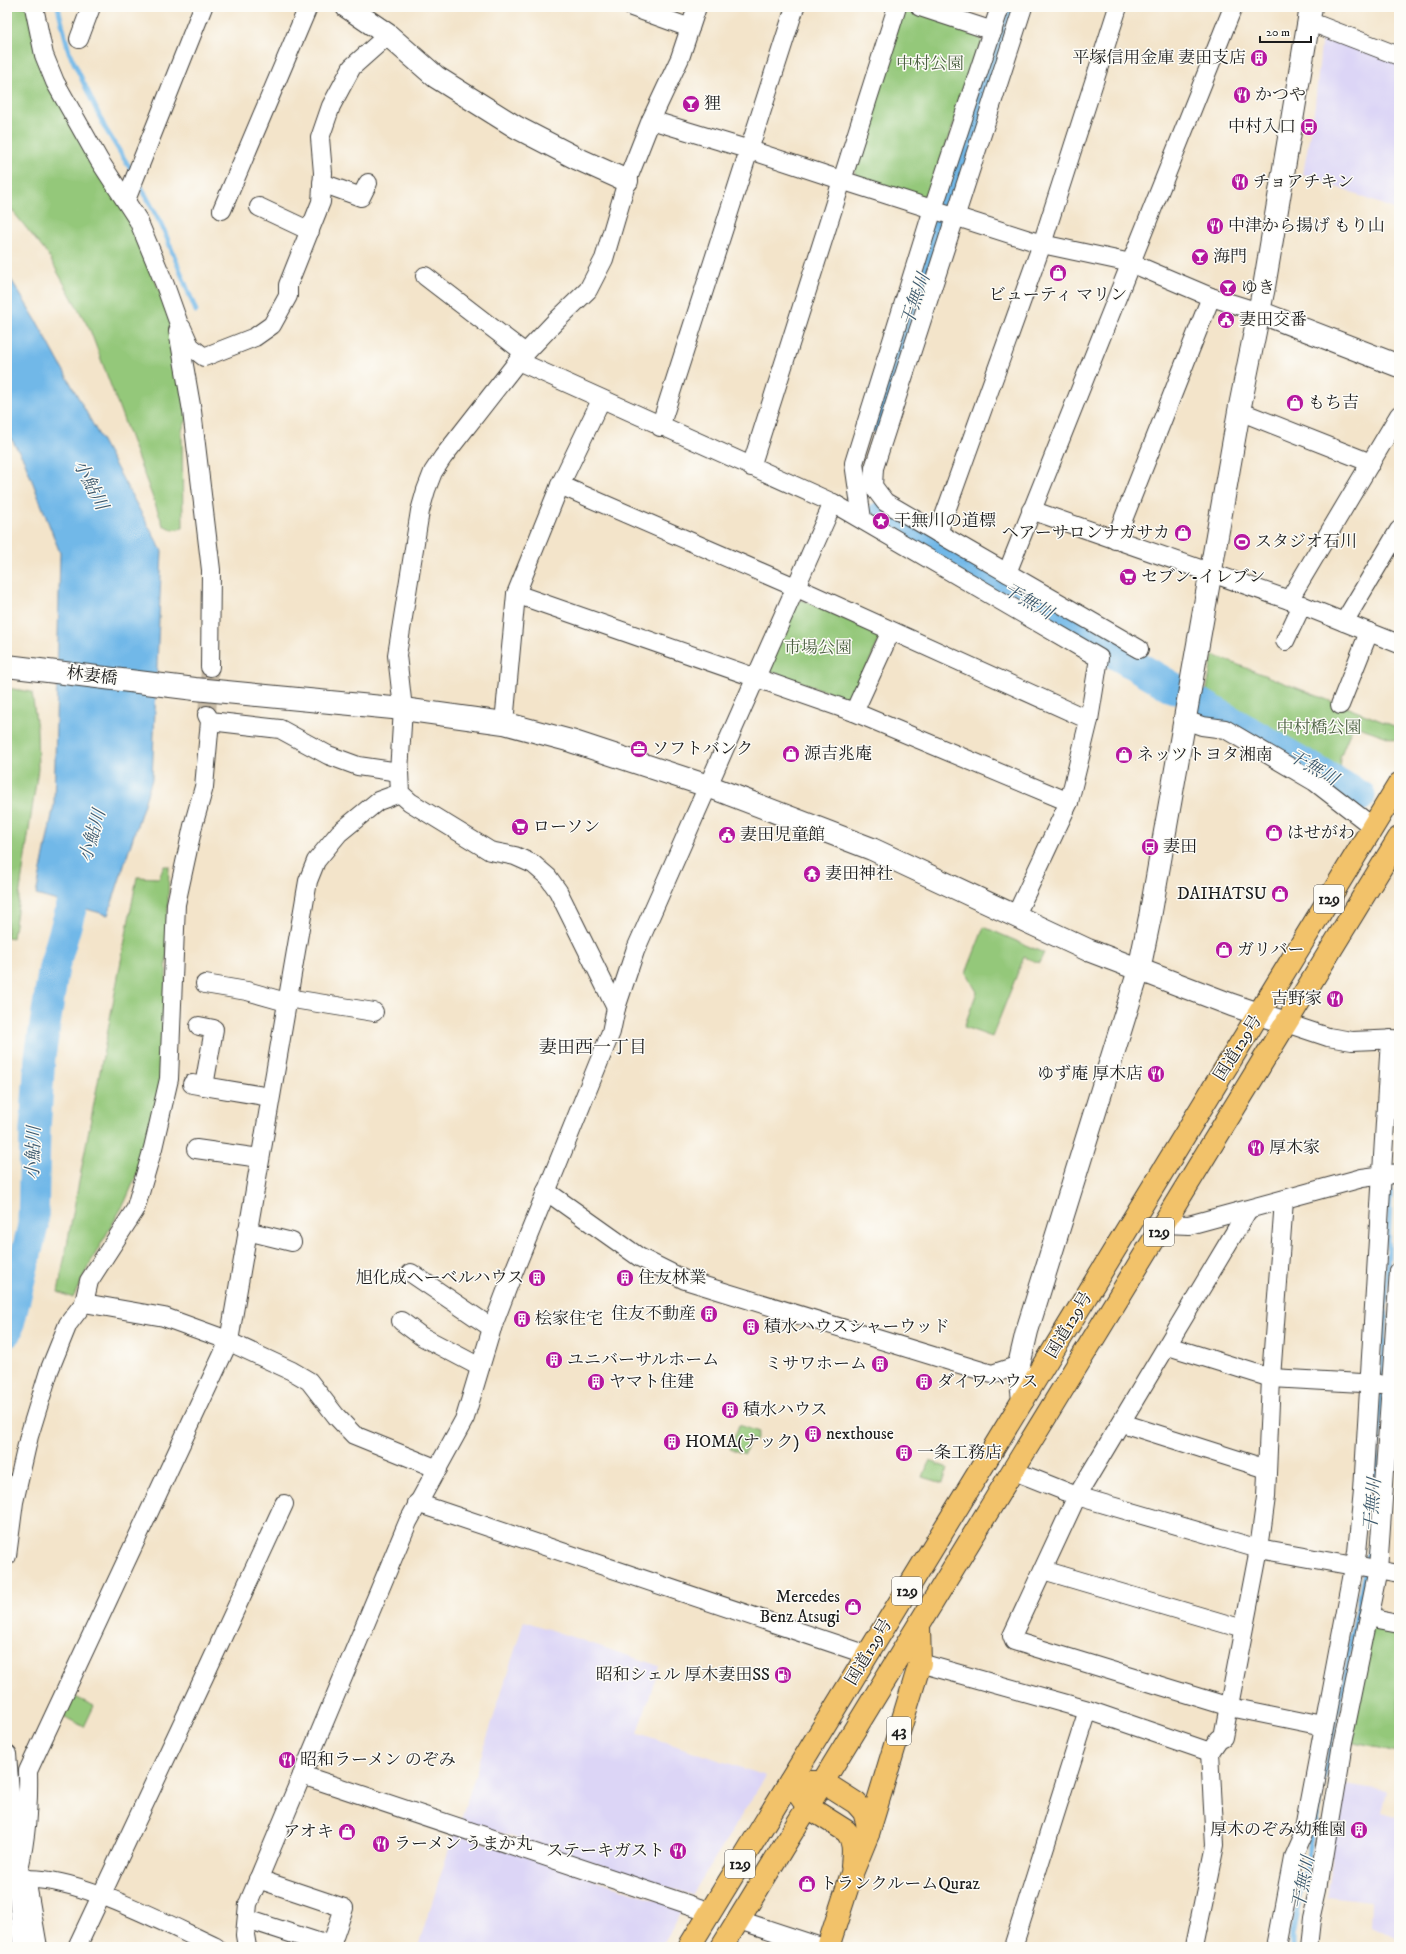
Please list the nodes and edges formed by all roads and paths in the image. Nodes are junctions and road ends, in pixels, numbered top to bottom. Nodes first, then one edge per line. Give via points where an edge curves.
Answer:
1 (34, 7) edge
2 (91, 7) edge
3 (203, 7) edge
4 (308, 7) edge
5 (347, 7) edge
6 (632, 7) edge
7 (697, 7) edge
8 (795, 7) edge
9 (897, 7) edge
10 (920, 7) edge
11 (1000, 7) edge
12 (1023, 7) edge
13 (1118, 7) edge
14 (1233, 7) edge
15 (1309, 14) edge
16 (690, 28) junction
17 (993, 31) junction
18 (388, 34) junction
19 (79, 39) dead end
20 (1399, 56) edge
21 (651, 120) junction
22 (750, 150) junction
23 (841, 180) junction
24 (628, 181) junction
25 (322, 183) junction
26 (368, 183) dead end
27 (126, 200) junction
28 (259, 208) dead end
29 (933, 209) junction
30 (222, 210) dead end
31 (956, 217) junction
32 (310, 230) junction
33 (1042, 244) junction
34 (1131, 263) junction
35 (425, 276) dead end
36 (1211, 297) junction
37 (1259, 312) junction
38 (180, 327) junction
39 (522, 357) junction
40 (1399, 366) edge
41 (602, 400) junction
42 (1239, 411) junction
43 (1399, 415) edge
44 (660, 427) junction
45 (1371, 463) junction
46 (750, 467) junction
47 (560, 485) junction
48 (865, 486) junction
49 (833, 503) junction
50 (1031, 510) junction
51 (862, 519) junction
52 (1399, 530) edge
53 (938, 533) junction
54 (1115, 540) junction
55 (1211, 573) junction
56 (1007, 574) junction
57 (795, 587) junction
58 (516, 594) junction
59 (1295, 603) junction
60 (1344, 622) junction
61 (891, 630) junction
62 (1369, 632) junction
63 (1285, 641) dead end
64 (1399, 644) edge
65 (1139, 649) dead end
66 (7, 666) edge
67 (210, 667) tunnel mouth
68 (755, 677) junction
69 (1340, 705) dead end
70 (402, 709) junction
71 (854, 712) junction
72 (1089, 720) junction
73 (1185, 720) junction
74 (504, 723) junction
75 (399, 772) junction
76 (1399, 784) edge
77 (708, 786) junction
78 (400, 793) junction
79 (1069, 802) junction
80 (1373, 827) junction
81 (1399, 838) edge
82 (1016, 917) junction
83 (1139, 970) junction
84 (205, 984) dead end
85 (286, 1000) junction
86 (616, 1008) junction
87 (374, 1012) dead end
88 (1259, 1014) junction
89 (1286, 1023) junction
90 (213, 1029) dead end
91 (1394, 1039) edge
92 (270, 1097) junction
93 (196, 1148) dead end
94 (260, 1158) junction
95 (1392, 1175) edge
96 (546, 1191) junction
97 (1284, 1200) junction
98 (1248, 1210) junction
99 (1164, 1224) junction
100 (248, 1231) junction
101 (292, 1242) dead end
102 (1399, 1271) edge
103 (410, 1273) dead end
104 (84, 1303) junction
105 (401, 1321) dead end
106 (492, 1328) junction
107 (229, 1341) junction
108 (1168, 1346) junction
109 (1019, 1365) junction
110 (480, 1367) junction
111 (1271, 1378) junction
112 (1384, 1384) edge
113 (1023, 1400) junction
114 (1122, 1423) junction
115 (438, 1469) junction
116 (1267, 1469) junction
117 (1014, 1471) junction
118 (1077, 1496) junction
119 (417, 1503) junction
120 (284, 1504) dead end
121 (1259, 1549) junction
122 (7, 1556) edge
123 (1365, 1568) junction
124 (1043, 1570) junction
125 (1399, 1574) edge
126 (1368, 1617) junction
127 (1399, 1623) edge
128 (919, 1627) junction
129 (1243, 1630) junction
130 (868, 1655) junction
131 (920, 1663) junction
132 (1230, 1706) junction
133 (1088, 1710) junction
134 (1323, 1726) junction
135 (1210, 1752) junction
136 (7, 1754) edge
137 (302, 1775) junction
138 (790, 1782) junction
139 (823, 1782) junction
140 (808, 1807) junction
141 (868, 1834) junction
142 (852, 1873) junction
143 (21, 1879) junction
144 (258, 1880) junction
145 (102, 1896) junction
146 (711, 1912) junction
147 (247, 1919) junction
148 (739, 1920) junction
149 (22, 1947) edge
150 (38, 1947) edge
151 (77, 1947) edge
152 (216, 1947) edge
153 (247, 1947) edge
154 (689, 1947) edge
155 (722, 1947) edge
156 (821, 1947) edge
157 (828, 1947) edge
158 (1012, 1947) edge
159 (1194, 1947) edge
160 (1276, 1947) edge
161 (1308, 1947) edge

1 - 27 street via 44,55 55,82 99,160
2 - 19 street
3 - 27 street
4 - 30 street
5 - 18 street
6 - 16 street
7 - 16 street
8 - 22 street
9 - 23 street
10 - 17 street
11 - 17 street
12 - 31 street
13 - 33 street
14 - 34 street
15 - 20 street
15 - 37 street
16 - 21 street via 680,58
17 - 29 street
18 - 24 street via 436,78 516,126 576,158
18 - 25 street via 352,67 331,106 320,138
21 - 22 street
21 - 24 street
22 - 23 street
22 - 44 street
23 - 29 street
23 - 46 street
24 - 39 street via 604,258 588,290
25 - 26 street via 360,197
25 - 32 street via 321,202
27 - 38 street via 138,220
28 - 32 street
29 - 31 street
29 - 48 street via 854,463
31 - 33 street
31 - 48 street via 874,468
32 - 38 street via 288,285 288,296 272,325 255,337 204,357 190,346 184,330
33 - 34 street
33 - 53 street
34 - 36 street
34 - 50 street
35 - 39 street
36 - 37 street
36 - 54 street
37 - 40 street
37 - 42 street
38 - 67 street via 178,331 192,412 211,570
39 - 41 street
39 - 70 street via 443,457 433,472 426,490 420,511 397,655
41 - 44 street
41 - 47 street
42 - 45 street
42 - 55 street
43 - 45 street
44 - 46 street
45 - 59 street
46 - 49 street
47 - 57 street
47 - 58 street
48 - 51 street
48 - 53 street via 885,502
49 - 51 street
49 - 57 street
50 - 54 street
50 - 56 street
51 - 72 street via 1100,658
52 - 60 street
53 - 56 street
54 - 55 street
55 - 59 street
55 - 73 street
56 - 65 street
57 - 61 street
57 - 68 street
58 - 68 street
58 - 74 street
59 - 60 street
59 - 63 street
60 - 62 street
61 - 71 street
61 - 72 street
62 - 64 street
62 - 69 street
66 - 70 street, 林妻橋 via 176,687
68 - 71 street
68 - 77 street
70 - 74 street, 林妻橋
70 - 75 street
71 - 79 street
72 - 79 street
73 - 80 street via 1202,726 1225,729 1315,782
73 - 83 street
74 - 77 street, 林妻橋 via 571,741
75 - 78 street
75 - 104 street via 358,766 328,756 280,729 208,718 204,787 176,904 169,1079 135,1210 89,1281
76 - 80 main road, 国道129号 / 129
77 - 82 street, 林妻橋 via 872,849
77 - 86 street via 636,951
78 - 85 street via 378,801 339,833 316,861 308,881
78 - 86 street via 410,802 490,852 515,856 533,864 548,877 558,891
79 - 82 street
80 - 88 main road, 国道129号 / 129
81 - 89 main road, 国道129号 / 129
82 - 83 street, 林妻橋
83 - 88 street, 林妻橋
83 - 109 street via 1027,1331
84 - 85 street
85 - 87 street
85 - 92 street
86 - 96 street via 611,1032
88 - 89 street, 林妻橋
88 - 113 main road, 国道129号 / 129
89 - 91 street via 1328,1037 1352,1041
89 - 99 main road, 国道129号 / 129
90 - 92 street via 198,1085
91 - 95 street
92 - 94 street
93 - 94 street
94 - 100 street
95 - 97 street via 1362,1178
95 - 112 street
96 - 106 street
96 - 109 street via 639,1257 685,1280 992,1374
97 - 98 street
97 - 111 street
98 - 99 street via 1189,1225
98 - 108 street
99 - 117 main road, 国道129号 / 129
100 - 101 street
100 - 107 street
102 - 112 street
103 - 106 street
104 - 107 street via 164,1317
104 - 122 street via 68,1324 49,1371 29,1436 14,1502
105 - 110 street via 421,1336
106 - 110 street
107 - 115 street via 309,1381 354,1435
107 - 143 street via 28,1771 29,1805
108 - 111 street
108 - 114 street
109 - 113 street
110 - 115 street via 465,1418
111 - 112 street
111 - 116 street
112 - 123 street via 1381,1509
112 - 123 street via 1363,1490 1357,1552
113 - 130 main road, 国道129号 / 129
114 - 116 street
114 - 118 street
115 - 119 street
116 - 121 street
117 - 118 street
117 - 128 main road, 国道129号 / 129
118 - 121 street
118 - 124 street
119 - 130 street
119 - 137 street
120 - 145 street
121 - 123 street
121 - 129 street
123 - 125 street
123 - 126 street
123 - 134 street
124 - 129 street
124 - 132 street via 1012,1636 1014,1641
126 - 127 street
126 - 161 street via 1342,1745
128 - 131 main road, 43
128 - 139 main road, 国道129号 / 129
129 - 132 street
130 - 138 main road, 国道129号 / 129
131 - 133 street
131 - 141 main road, 43
132 - 134 street
132 - 135 street via 1223,1737
133 - 135 street
133 - 158 street
134 - 160 street via 1304,1832 1292,1857
135 - 159 street via 1215,1845
136 - 143 street
137 - 144 street
137 - 146 street
138 - 139 main road
138 - 140 main road, 43
138 - 146 main road, 国道129号 / 129
139 - 140 main road, 国道129号 / 129
139 - 141 main road via 856,1803 864,1812
140 - 142 main road, 43 via 850,1835 853,1848
140 - 148 main road, 国道129号 / 129
141 - 142 main road, 43
142 - 157 main road, 43
143 - 145 street via 53,1881
143 - 149 street
143 - 150 street
144 - 147 street via 248,1904
144 - 147 street via 344,1908 333,1940 321,1943
145 - 151 street
145 - 152 street
146 - 154 main road, 国道129号 / 129
147 - 153 street
148 - 155 main road, 国道129号 / 129
148 - 156 street

